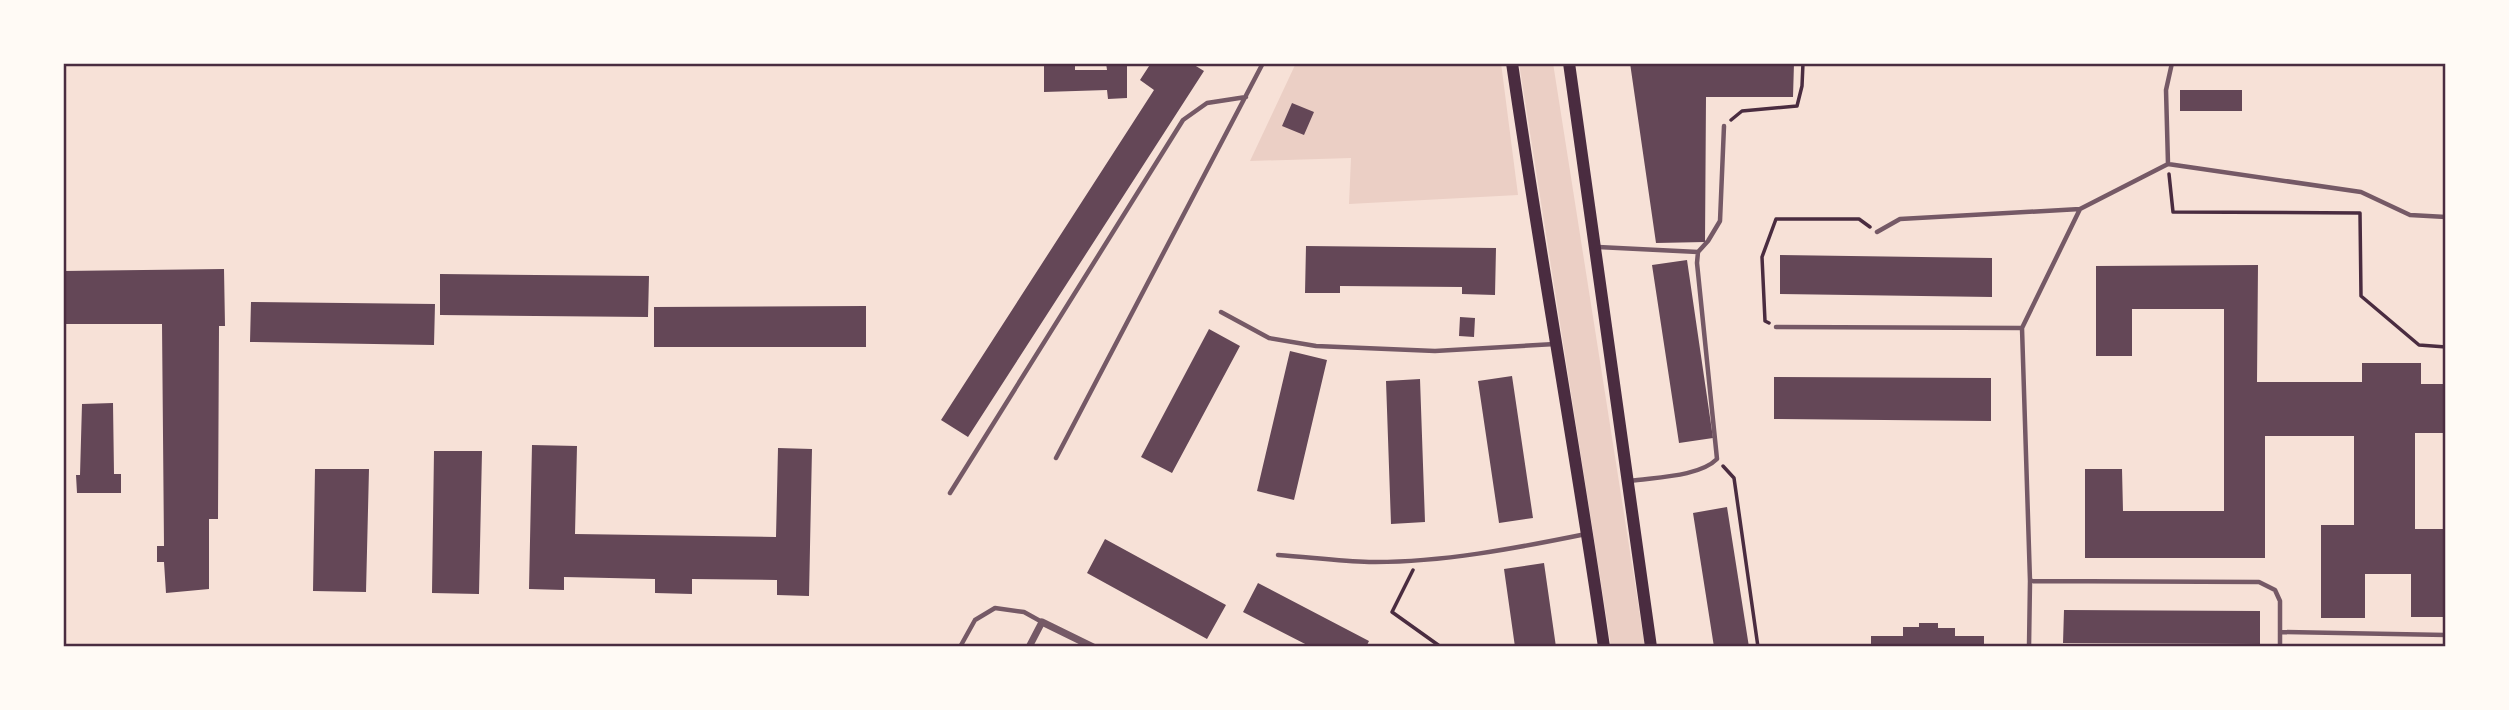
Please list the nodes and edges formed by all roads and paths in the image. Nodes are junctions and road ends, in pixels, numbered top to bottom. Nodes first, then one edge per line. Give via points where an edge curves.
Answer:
1 (1263, 63) edge
2 (1512, 63) edge
3 (1569, 63) edge
4 (1803, 63) edge
5 (2172, 63) edge
6 (1246, 97) junction
7 (1724, 126) joint
8 (2168, 164) junction
9 (2080, 209) junction
10 (2446, 217) edge
11 (1877, 232) joint
12 (1593, 246) junction
13 (1698, 252) junction
14 (1220, 312) dead end
15 (1776, 327) joint
16 (2022, 328) junction
17 (1556, 344) junction
18 (2446, 347) edge
19 (1056, 458) dead end
20 (1717, 459) junction
21 (1628, 482) junction
22 (950, 493) dead end
23 (1588, 534) junction
24 (1278, 555) dead end
25 (1418, 560) junction
26 (2030, 582) junction
27 (1042, 622) junction
28 (2280, 632) junction
29 (2446, 635) edge
30 (960, 647) edge
31 (1029, 647) edge
32 (1093, 647) edge
33 (1441, 647) edge
34 (1604, 647) edge
35 (1651, 647) edge
36 (1758, 647) edge
37 (2029, 647) edge
38 (2280, 647) edge

1 - 6 lane
2 - 17 main road
3 - 12 main road
4 - 7 path via 1797,106 1742,111
5 - 8 lane via 2166,90
6 - 19 lane
6 - 22 lane via 1208,103 1183,120
7 - 13 lane via 1720,221
8 - 9 lane
8 - 10 lane via 2361,192 2410,215
8 - 18 path via 2173,212 2360,214 2361,296 2419,345
9 - 11 lane via 1900,219
9 - 16 lane
11 - 15 path via 1860,219 1776,219 1762,257 1765,321
12 - 13 lane
12 - 21 main road
13 - 20 lane
14 - 17 lane via 1269,338 1316,346 1435,351
15 - 16 lane
16 - 26 lane
17 - 23 main road
20 - 21 lane via 1698,471
20 - 36 path via 1734,478
21 - 35 main road
23 - 25 lane
23 - 34 main road
24 - 25 lane via 1369,562
25 - 33 path via 1392,612
26 - 28 lane via 2259,582 2275,590 2280,601
26 - 37 lane
27 - 30 lane via 1024,612 995,608 975,620
27 - 31 street
27 - 32 street
28 - 29 lane
28 - 38 lane

